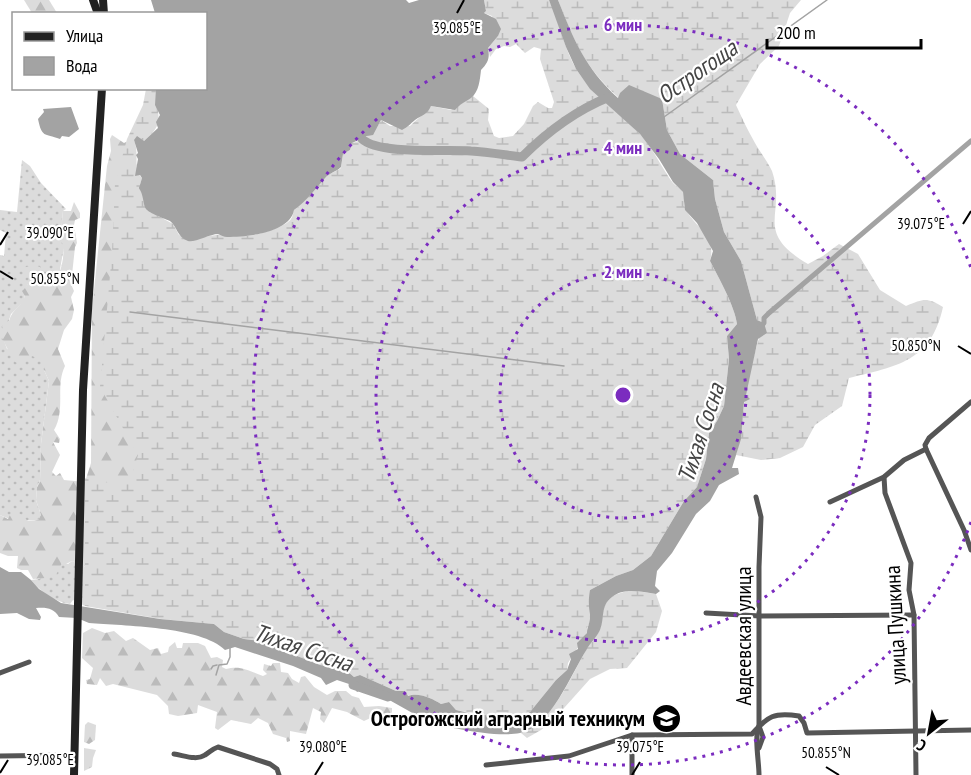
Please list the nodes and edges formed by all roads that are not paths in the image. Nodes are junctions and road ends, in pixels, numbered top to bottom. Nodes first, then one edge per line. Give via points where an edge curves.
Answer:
1 (102, 90) edge
2 (971, 402) edge
3 (926, 450) junction
4 (884, 477) junction
5 (756, 497) dead end
6 (831, 502) dead end
7 (971, 525) edge
8 (964, 530) junction
9 (971, 550) edge
10 (706, 613) dead end
11 (914, 615) junction
12 (760, 616) junction
13 (29, 662) dead end
14 (0, 673) edge
15 (759, 726) junction
16 (971, 730) edge
17 (915, 731) junction
18 (632, 735) junction
19 (174, 754) dead end
20 (75, 755) junction
21 (0, 756) edge
22 (486, 765) dead end
23 (74, 775) edge
24 (279, 775) edge
25 (632, 775) edge
26 (759, 775) edge
27 (916, 775) edge

1 - 20 main road via 81,479
2 - 3 street via 929,438
3 - 4 street via 904,460
3 - 8 street
4 - 6 street
4 - 11 street, улица Пушкина via 885,493 911,563 909,590
5 - 12 street, Авдеевская улица via 761,517
7 - 8 street
8 - 9 street
10 - 12 street
11 - 12 street
11 - 17 street, улица Пушкина
12 - 15 street, Авдеевская улица
13 - 14 street
15 - 17 street via 770,717 784,714 802,718 807,733
15 - 18 street via 752,734
15 - 26 street, Авдеевская улица
16 - 17 street
17 - 27 street, улица Пушкина
18 - 22 street via 569,756
18 - 25 street
19 - 24 street via 203,757 218,747 270,764
20 - 21 street
20 - 23 main road

